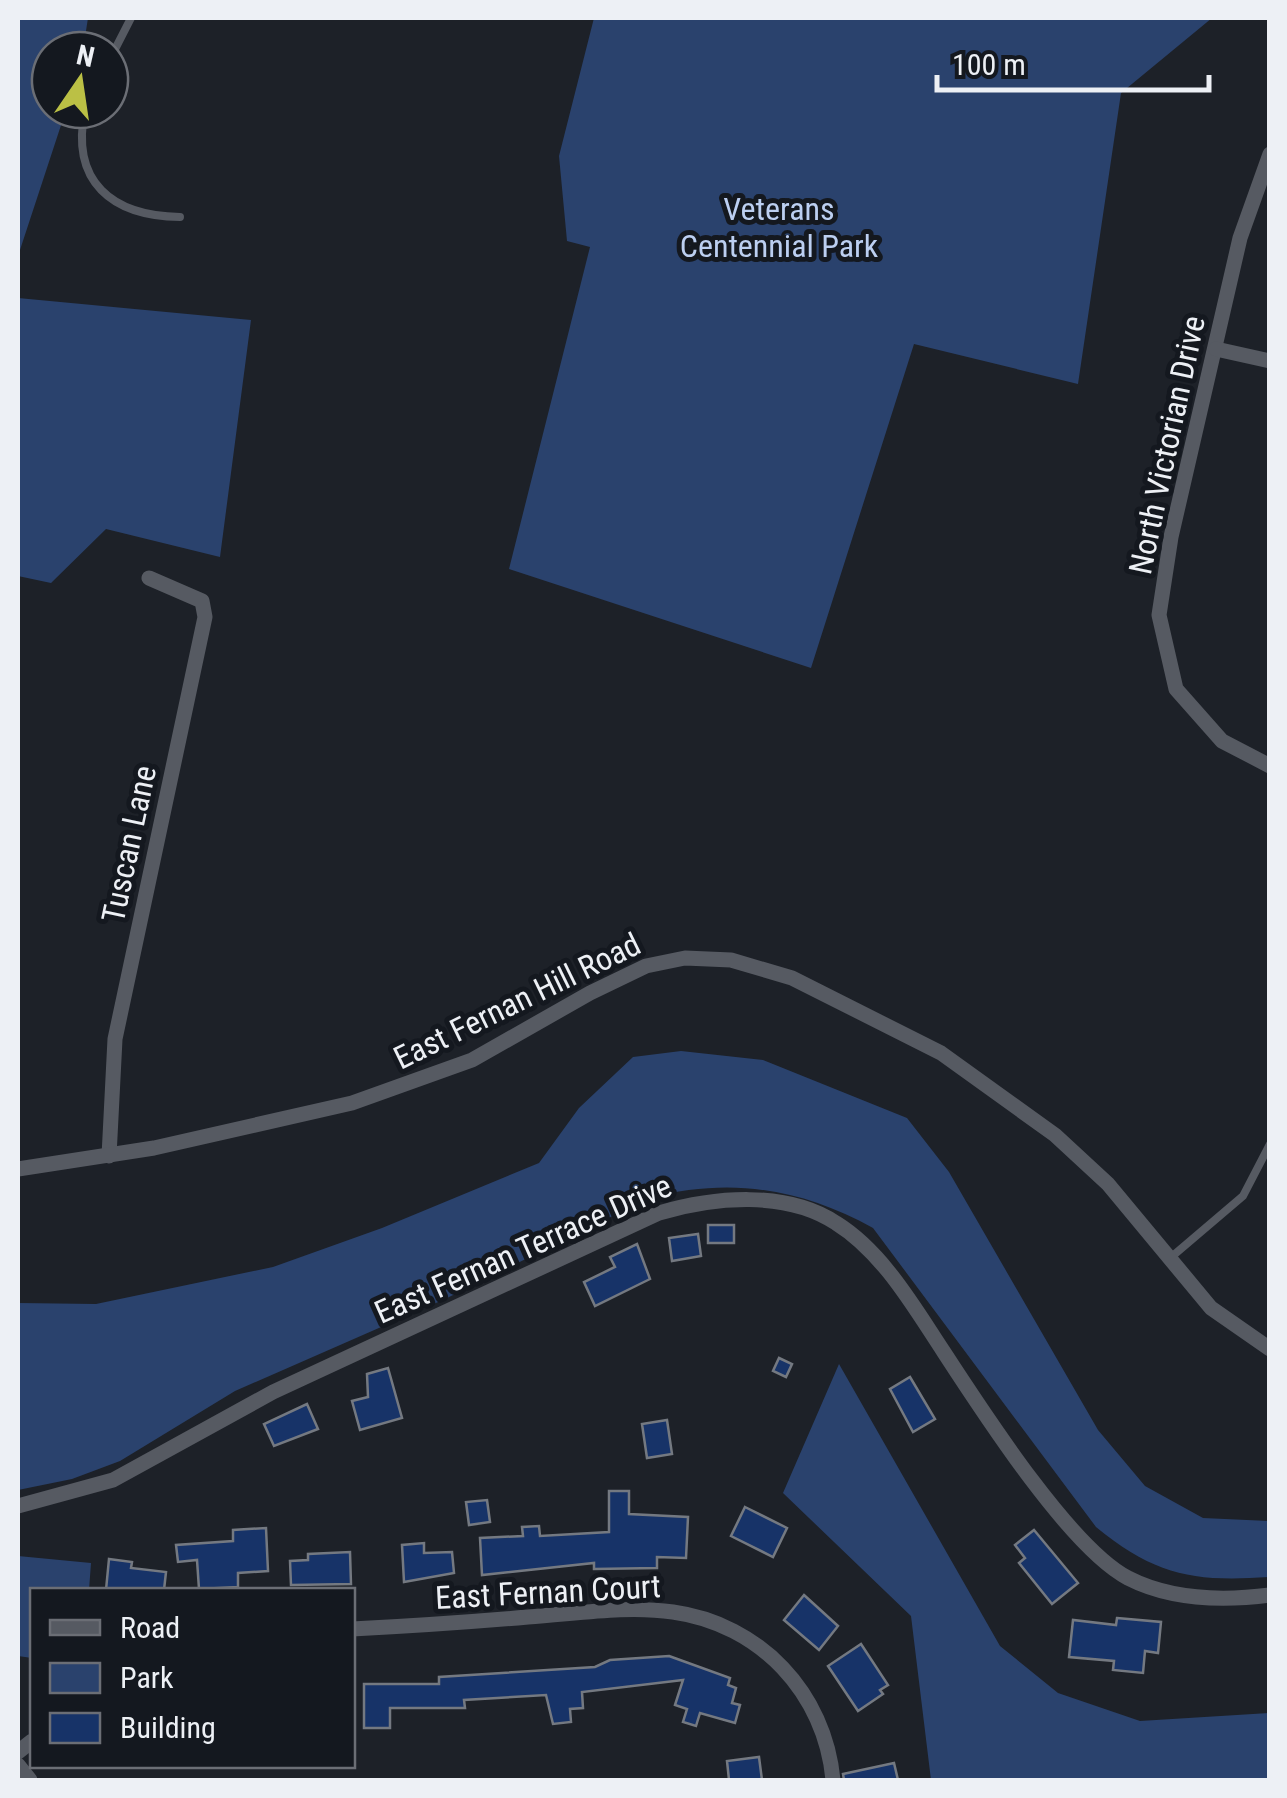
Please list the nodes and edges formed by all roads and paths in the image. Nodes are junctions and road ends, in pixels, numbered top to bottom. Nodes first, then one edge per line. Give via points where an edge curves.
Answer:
1 (81, 130) edge
2 (1270, 154) edge
3 (180, 217) dead end
4 (1216, 348) junction
5 (1270, 361) edge
6 (149, 578) dead end
7 (1270, 766) edge
8 (1270, 1144) edge
9 (109, 1156) junction
10 (18, 1168) edge
11 (1168, 1260) junction
12 (1270, 1348) edge
13 (18, 1506) edge
14 (1270, 1595) edge
15 (355, 1629) edge
16 (18, 1765) edge
17 (30, 1780) edge
18 (833, 1780) edge

1 - 3 lane via 84,158 103,195
2 - 4 street, North Victorian Drive via 1240,238
4 - 5 street
4 - 7 street, North Victorian Drive via 1159,615 1176,689 1222,741
6 - 9 street, Tuscan Lane via 202,600 205,617 115,1039
8 - 11 lane via 1242,1196
9 - 10 street, East Fernan Hill Road
9 - 11 street, East Fernan Hill Road via 414,1085 646,966 710,958 792,978 941,1053 1055,1136 1108,1184
11 - 12 street, East Fernan Hill Road via 1211,1308
13 - 14 street, East Fernan Terrace Drive via 113,1480 273,1392 659,1213 695,1203 748,1201 813,1211 854,1236 916,1309 1012,1452 1109,1566 1182,1595
15 - 18 street, East Fernan Court via 648,1610 708,1619 750,1639 796,1682 823,1733
16 - 17 street

